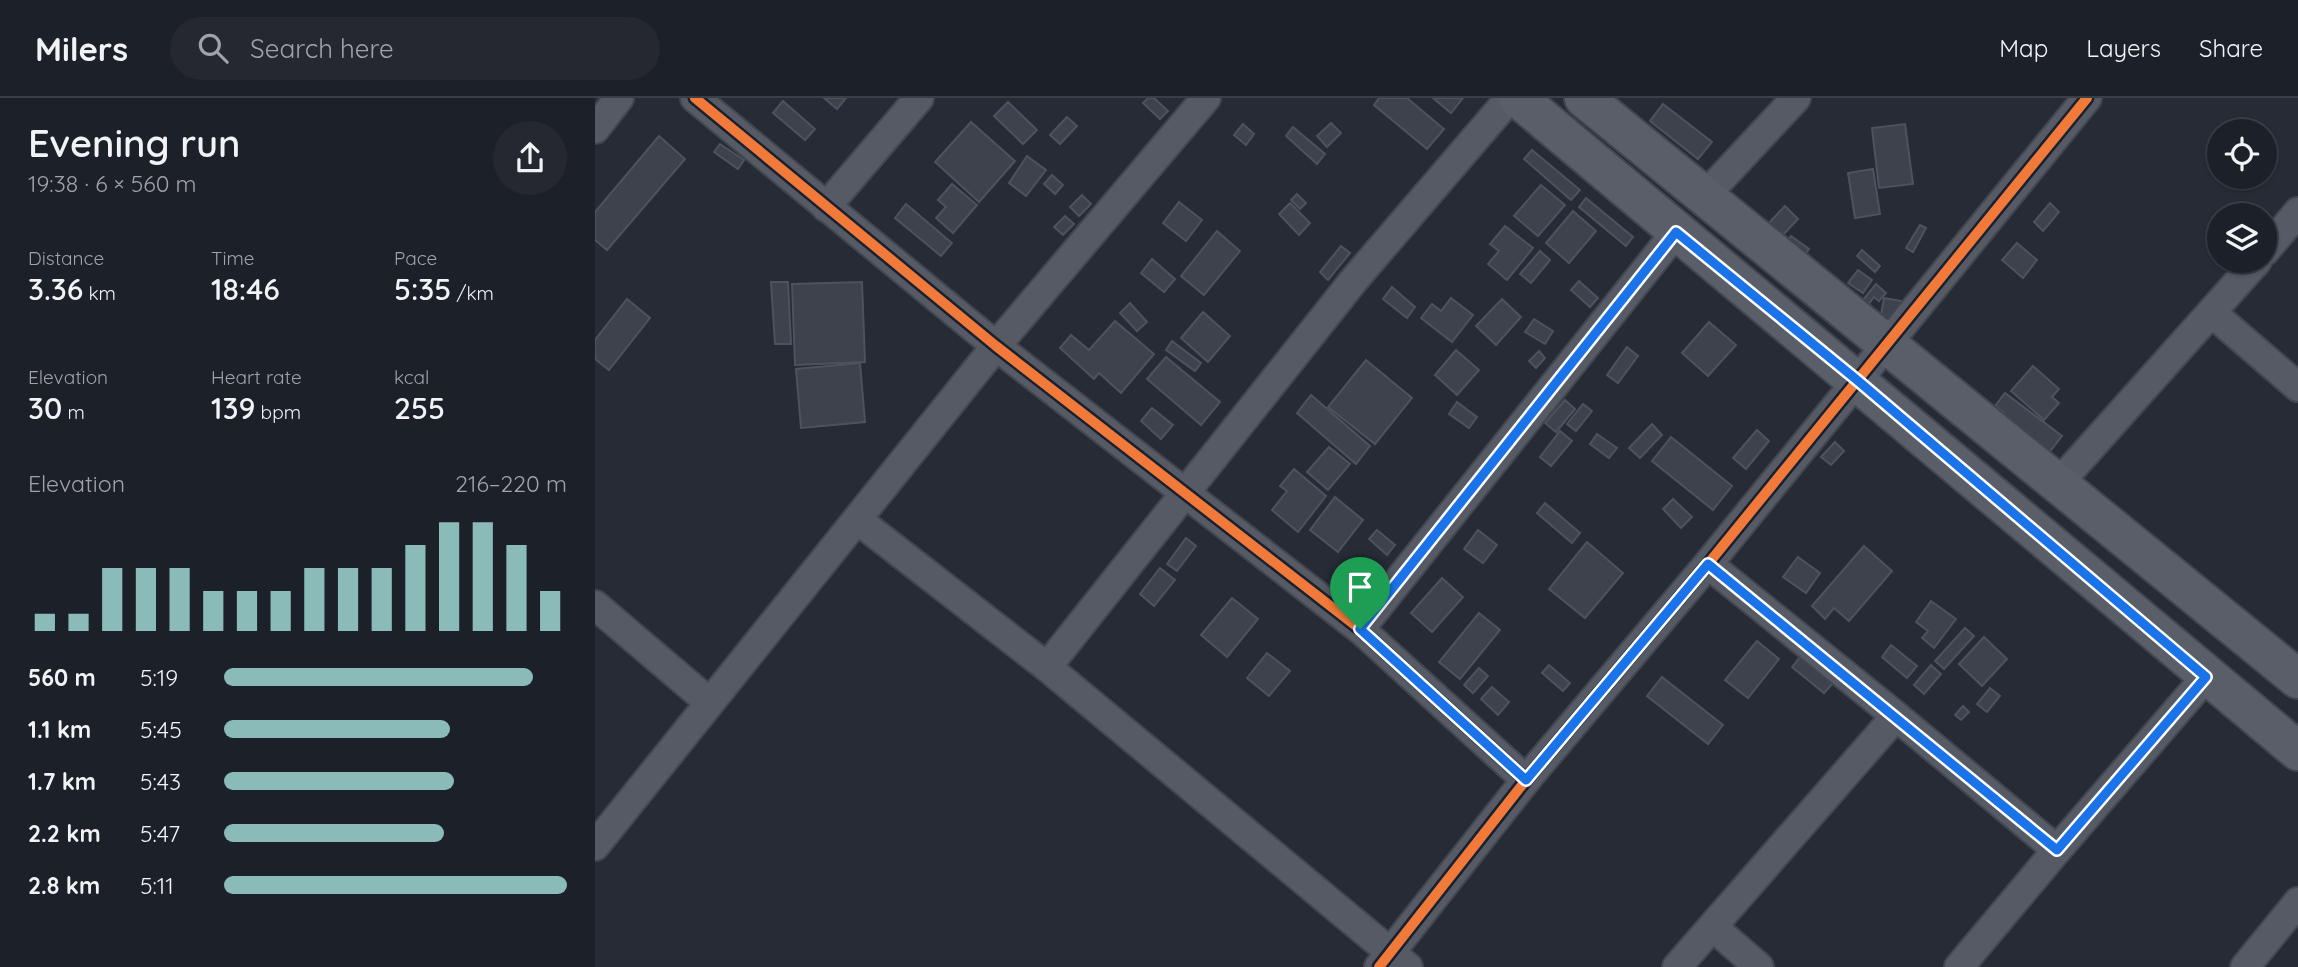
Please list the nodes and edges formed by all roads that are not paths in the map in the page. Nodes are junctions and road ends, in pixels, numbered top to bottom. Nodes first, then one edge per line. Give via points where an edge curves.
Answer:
1 (619, 98) edge
2 (695, 98) edge
3 (919, 98) edge
4 (1206, 98) edge
5 (1510, 98) edge
6 (1518, 98) edge
7 (1584, 98) edge
8 (1797, 98) edge
9 (2087, 98) edge
10 (595, 129) edge
11 (1703, 198) junction
12 (826, 207) junction
13 (2298, 212) edge
14 (1676, 232) junction
15 (2277, 237) edge
16 (2246, 273) edge
17 (2211, 313) junction
18 (1887, 342) junction
19 (996, 346) junction
20 (1857, 380) junction
21 (2298, 387) edge
22 (2057, 485) junction
23 (1187, 492) junction
24 (859, 521) junction
25 (1708, 564) junction
26 (595, 605) edge
27 (1360, 629) junction
28 (1047, 667) junction
29 (2206, 677) junction
30 (2298, 679) edge
31 (709, 702) junction
32 (1896, 716) junction
33 (2298, 751) edge
34 (1526, 780) junction
35 (595, 846) edge
36 (2057, 850) junction
37 (2298, 902) edge
38 (1713, 927) junction
39 (1392, 962) edge
40 (1677, 967) edge
41 (1759, 967) edge
42 (1959, 967) edge
43 (2245, 967) edge

1 - 10 street
2 - 12 street
3 - 12 street
4 - 19 street
5 - 23 street via 1354,280
6 - 14 main road
7 - 11 main road
8 - 11 street
9 - 18 street
11 - 18 main road
12 - 19 street
13 - 15 street
14 - 20 main road
14 - 27 street
16 - 17 street
17 - 21 street
17 - 22 street
18 - 20 street
18 - 22 main road
19 - 23 street
19 - 24 street
20 - 25 street
20 - 29 main road
22 - 30 main road
23 - 27 street
23 - 28 street
24 - 28 street
24 - 31 street
25 - 32 street
25 - 34 street
26 - 31 street
27 - 34 street
28 - 39 street
29 - 33 main road
29 - 36 street
31 - 35 street
32 - 36 street
32 - 38 street
34 - 39 street
36 - 42 street
37 - 43 street
38 - 40 street
38 - 41 street

